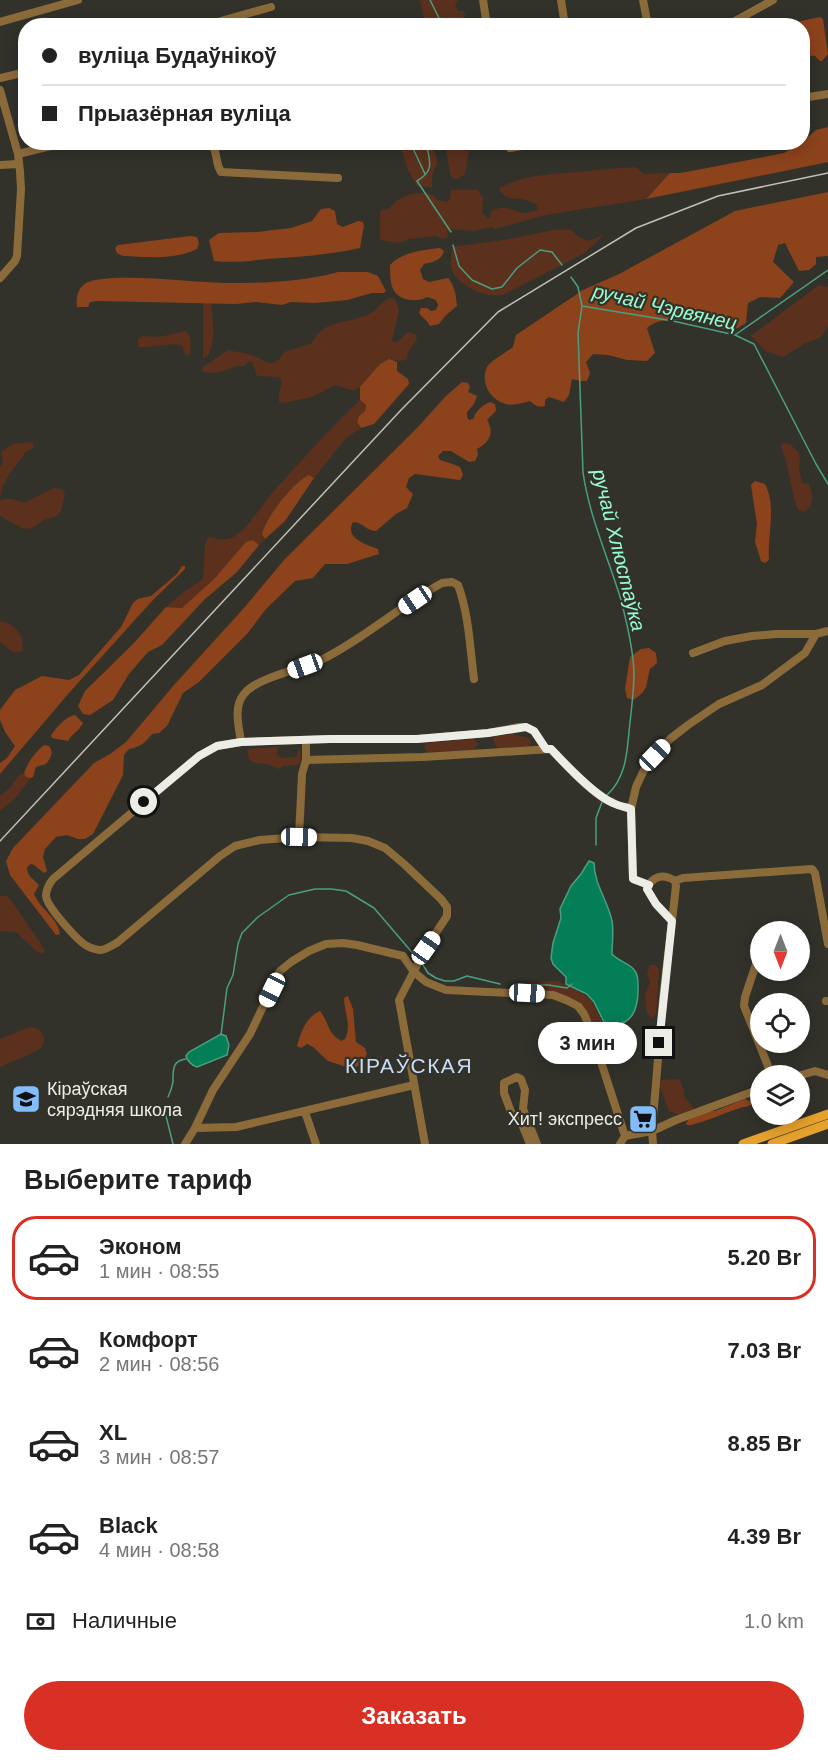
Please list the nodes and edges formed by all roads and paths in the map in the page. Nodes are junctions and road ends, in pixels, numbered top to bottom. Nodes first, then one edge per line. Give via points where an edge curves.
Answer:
1 (78, 0) edge
2 (483, 0) edge
3 (561, 0) edge
4 (643, 0) edge
5 (773, 0) edge
6 (271, 7) dead end
7 (232, 18) edge
8 (486, 18) edge
9 (564, 18) edge
10 (646, 18) edge
11 (740, 18) edge
12 (0, 22) edge
13 (18, 74) edge
14 (0, 78) edge
15 (0, 90) edge
16 (828, 94) edge
17 (810, 97) edge
18 (34, 150) edge
19 (215, 150) edge
20 (18, 154) junction
21 (19, 164) junction
22 (0, 165) edge
23 (338, 178) dead end
24 (0, 278) edge
25 (828, 631) edge
26 (816, 634) junction
27 (693, 653) dead end
28 (474, 679) dead end
29 (306, 741) junction
30 (241, 742) junction
31 (549, 749) junction
32 (306, 760) junction
33 (631, 809) junction
34 (299, 837) junction
35 (675, 881) junction
36 (649, 885) junction
37 (672, 921) junction
38 (828, 944) edge
39 (414, 972) junction
40 (750, 981) edge
41 (768, 1065) edge
42 (810, 1072) edge
43 (828, 1075) edge
44 (414, 1085) junction
45 (750, 1093) edge
46 (305, 1112) junction
47 (828, 1114) edge
48 (828, 1124) edge
49 (195, 1128) junction
50 (652, 1131) junction
51 (626, 1136) junction
52 (185, 1144) edge
53 (316, 1144) edge
54 (425, 1144) edge
55 (530, 1144) edge
56 (537, 1144) edge
57 (620, 1144) edge
58 (653, 1144) edge
59 (743, 1144) edge
60 (772, 1144) edge

1 - 12 street
2 - 8 street
3 - 9 street
4 - 10 street
5 - 11 street
6 - 7 street
13 - 14 street
15 - 20 street
16 - 17 street
18 - 20 street
19 - 23 street via 221,172
20 - 21 street
21 - 22 street
21 - 24 street via 17,256
25 - 26 street
26 - 27 street via 752,636
26 - 33 street via 805,653 762,685 719,704 670,739 644,770
28 - 30 street via 458,585 442,583 321,660 249,688 240,700
29 - 30 street
29 - 31 street via 417,739 526,727
29 - 32 street
30 - 34 street via 217,746 199,756 53,879 46,897 49,905 86,945 101,950 137,926 235,846
31 - 32 street
31 - 33 street via 600,795
32 - 34 street
33 - 36 street via 633,879
34 - 39 street via 352,838 385,848 441,899 447,916
35 - 36 street via 660,876
35 - 37 street
35 - 38 street via 812,869
36 - 37 street via 647,889 656,904
37 - 50 street
39 - 44 street via 399,1007
39 - 49 street via 403,956 343,943 326,944 291,962 280,971 250,1034 226,1068
39 - 51 street via 446,990 553,995 578,1006 591,1031
40 - 41 street via 744,1006
42 - 43 street
44 - 46 street
44 - 54 street
45 - 50 street
46 - 49 street via 236,1127
46 - 53 street
47 - 59 main road
48 - 60 main road
49 - 52 street
50 - 51 street
50 - 58 street
51 - 57 street
55 - 56 street via 504,1093 504,1083 517,1077 525,1090 523,1109

